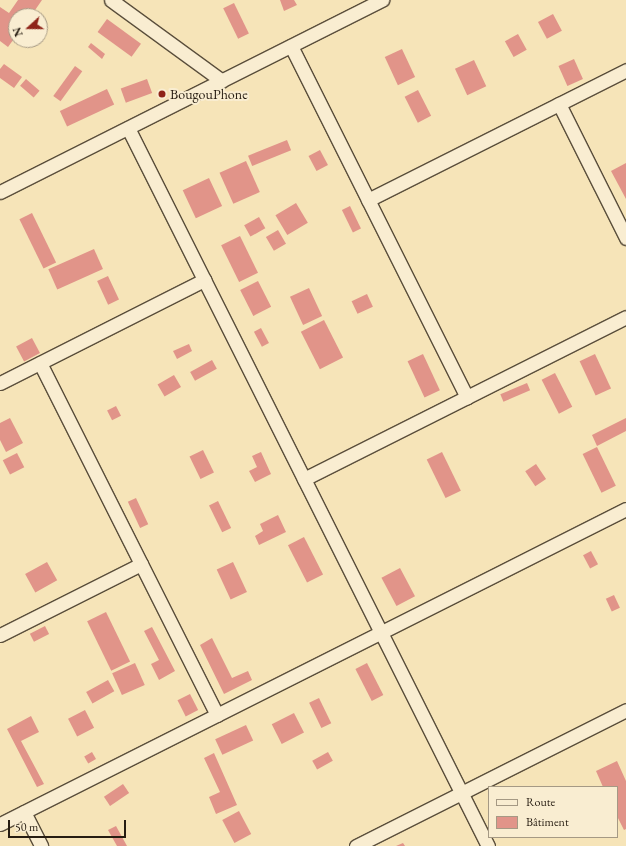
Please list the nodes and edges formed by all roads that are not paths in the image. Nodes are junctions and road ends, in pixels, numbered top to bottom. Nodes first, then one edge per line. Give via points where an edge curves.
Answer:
1 (111, 0) edge
2 (382, 0) edge
3 (291, 46) junction
4 (626, 70) edge
5 (222, 80) junction
6 (559, 104) junction
7 (128, 128) junction
8 (0, 192) edge
9 (368, 200) junction
10 (626, 238) edge
11 (204, 280) junction
12 (626, 317) edge
13 (40, 362) junction
14 (0, 382) edge
15 (467, 397) junction
16 (304, 479) junction
17 (626, 509) edge
18 (141, 564) junction
19 (381, 632) junction
20 (0, 635) edge
21 (626, 710) edge
22 (216, 715) junction
23 (461, 793) junction
24 (24, 812) junction
25 (0, 824) edge
26 (41, 846) edge
27 (356, 846) edge
28 (488, 846) edge

1 - 5 street
2 - 3 street
3 - 5 street
3 - 9 street
4 - 6 street
5 - 7 street
6 - 9 street
6 - 10 street
7 - 8 street
7 - 11 street
9 - 15 street
11 - 13 street
11 - 16 street
12 - 15 street
13 - 14 street
13 - 18 street
15 - 16 street
16 - 19 street
17 - 19 street
18 - 20 street
18 - 22 street
19 - 22 street
19 - 23 street
21 - 23 street
22 - 24 street
23 - 27 street
23 - 28 street
24 - 25 street
24 - 26 street

